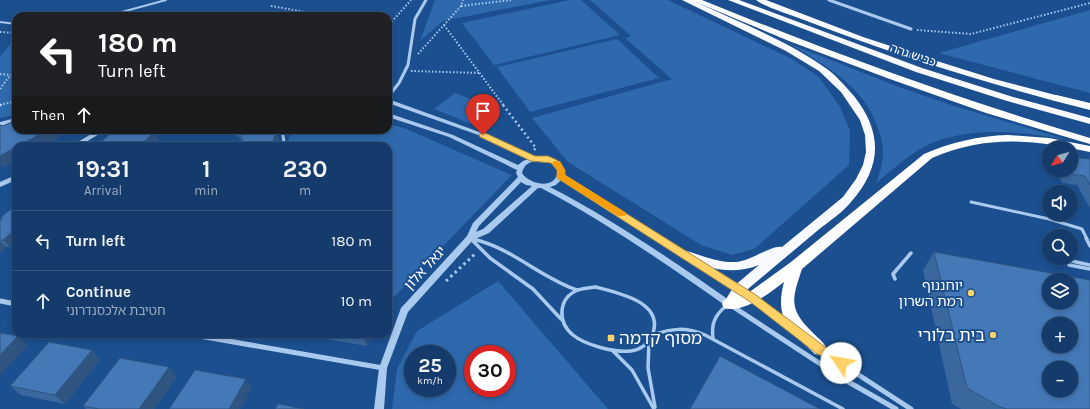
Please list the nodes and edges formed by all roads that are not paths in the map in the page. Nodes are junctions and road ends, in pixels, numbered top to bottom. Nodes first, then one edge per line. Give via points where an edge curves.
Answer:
1 (166, 0) edge
2 (426, 0) edge
3 (686, 0) edge
4 (695, 0) edge
5 (732, 0) edge
6 (760, 0) edge
7 (829, 0) edge
8 (122, 12) edge
9 (0, 22) edge
10 (12, 24) edge
11 (911, 29) road end
12 (392, 92) edge
13 (1056, 98) joint
14 (392, 102) edge
15 (1090, 106) edge
16 (392, 116) edge
17 (12, 121) edge
18 (1090, 121) edge
19 (0, 124) edge
20 (94, 134) edge
21 (80, 142) edge
22 (1090, 142) edge
23 (1090, 149) edge
24 (534, 159) junction
25 (520, 169) junction
26 (560, 176) junction
27 (521, 178) junction
28 (12, 179) edge
29 (0, 185) edge
30 (540, 186) junction
31 (971, 202) dead end
32 (470, 238) junction
33 (798, 240) junction
34 (1090, 246) edge
35 (911, 253) dead end
36 (684, 254) junction
37 (1078, 262) edge
38 (1070, 265) dead end
39 (1090, 265) edge
40 (796, 266) junction
41 (1090, 269) edge
42 (896, 279) dead end
43 (577, 290) junction
44 (738, 290) junction
45 (752, 298) junction
46 (0, 302) edge
47 (12, 304) edge
48 (729, 304) junction
49 (562, 320) junction
50 (653, 335) junction
51 (211, 338) edge
52 (714, 338) junction
53 (649, 342) junction
54 (611, 349) junction
55 (820, 349) junction
56 (383, 368) junction
57 (379, 409) edge
58 (654, 409) edge
59 (843, 409) edge
60 (896, 409) edge
61 (911, 409) edge

1 - 8 lane
2 - 12 street via 415,19 408,65
3 - 33 highway via 789,49 822,69 844,90 865,120 870,135 871,152 861,180 847,200
4 - 22 highway via 821,52 904,82
5 - 18 highway, כביש גהה via 919,70
6 - 13 highway, כביש גהה via 892,50
7 - 11 street
9 - 10 lane
13 - 15 highway
14 - 24 street via 483,135
16 - 25 street via 451,136
17 - 19 street
20 - 21 street
23 - 40 highway via 1009,138 961,142 944,148 928,156
24 - 25 street
24 - 26 street via 548,159 554,162 561,170
25 - 27 street
26 - 30 street via 555,182
26 - 36 street
27 - 30 street via 530,184
27 - 32 street, יגאל אלון via 476,225
28 - 29 street
30 - 32 street, יגאל אלון via 486,231
30 - 48 street via 580,206 649,249
31 - 34 lane via 1082,229
32 - 43 lane via 489,242 556,283
32 - 49 lane via 479,250 537,292
32 - 56 street, יגאל אלון via 404,310
33 - 36 highway via 753,263 740,266 710,263
33 - 44 highway
35 - 42 lane via 893,274
36 - 44 street
37 - 39 lane
38 - 41 lane
40 - 45 highway
40 - 55 highway via 786,300 787,310 791,320
43 - 49 lane via 563,302
43 - 50 lane via 596,288 642,303 653,319
44 - 45 street
44 - 48 highway
45 - 48 highway
45 - 55 street
46 - 47 street
48 - 52 lane via 712,320
48 - 60 street via 845,380
49 - 54 lane via 573,335
50 - 52 lane via 673,328 682,328
50 - 53 lane
51 - 56 street
52 - 59 lane
53 - 54 lane via 632,351
53 - 58 lane via 648,368
54 - 58 lane via 637,376
55 - 61 street
56 - 57 street, יגאל אלון

